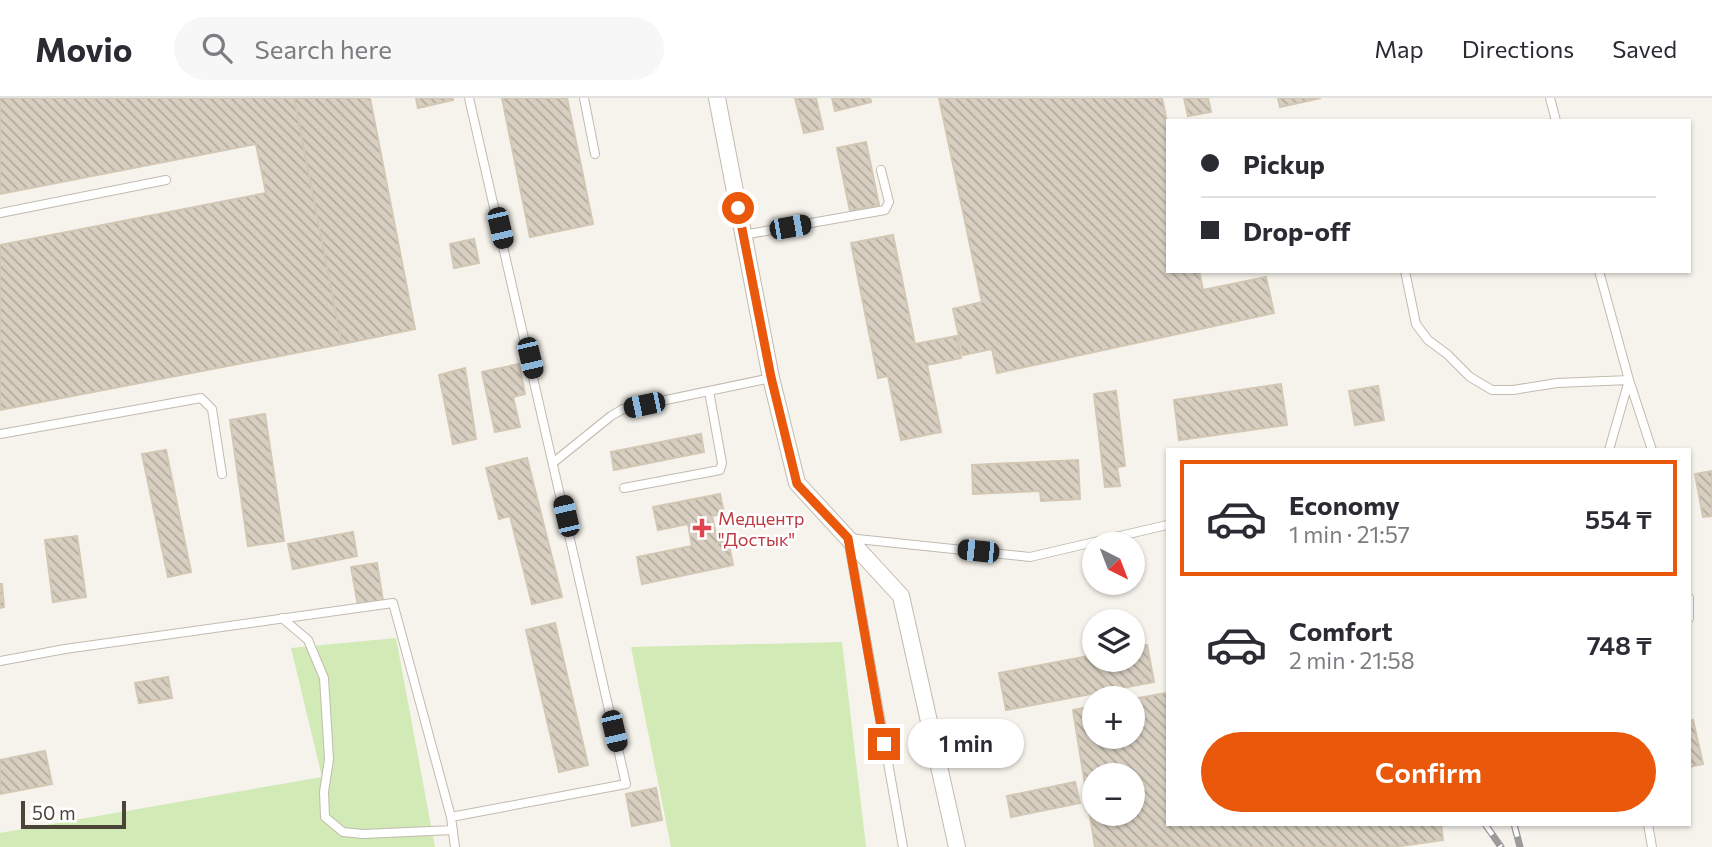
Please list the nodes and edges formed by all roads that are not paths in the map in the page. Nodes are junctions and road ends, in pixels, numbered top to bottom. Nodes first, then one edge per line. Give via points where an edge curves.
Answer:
1 (470, 98) edge
2 (584, 98) edge
3 (717, 98) edge
4 (1550, 98) edge
5 (1555, 119) edge
6 (595, 154) dead end
7 (881, 170) dead end
8 (166, 180) dead end
9 (0, 213) edge
10 (743, 235) junction
11 (1405, 273) edge
12 (1600, 273) edge
13 (771, 377) junction
14 (1629, 380) junction
15 (709, 391) junction
16 (0, 435) edge
17 (1610, 448) edge
18 (1651, 448) edge
19 (554, 462) junction
20 (222, 474) dead end
21 (624, 488) dead end
22 (1166, 525) edge
23 (848, 538) junction
24 (282, 618) junction
25 (0, 662) edge
26 (451, 817) junction
27 (1648, 826) edge
28 (453, 830) junction
29 (455, 847) edge
30 (903, 847) edge
31 (957, 847) edge
32 (1651, 847) edge

1 - 19 lane
2 - 6 lane
3 - 10 street
4 - 5 lane
7 - 10 lane via 889,202 885,210
8 - 9 lane
10 - 13 street
11 - 14 lane via 1416,324 1470,377 1492,390
12 - 14 lane
13 - 15 lane
13 - 23 street via 797,484
14 - 17 lane
14 - 18 lane
15 - 19 lane via 623,409
15 - 21 lane via 722,463 719,470
16 - 20 lane via 201,398 212,409
19 - 26 lane via 626,784
22 - 23 lane via 1030,557
23 - 30 lane
23 - 31 street via 901,596
24 - 25 lane
24 - 26 lane via 393,603
24 - 28 lane via 308,640 324,678 329,759 325,817 343,832
26 - 28 lane
27 - 32 lane
28 - 29 lane

